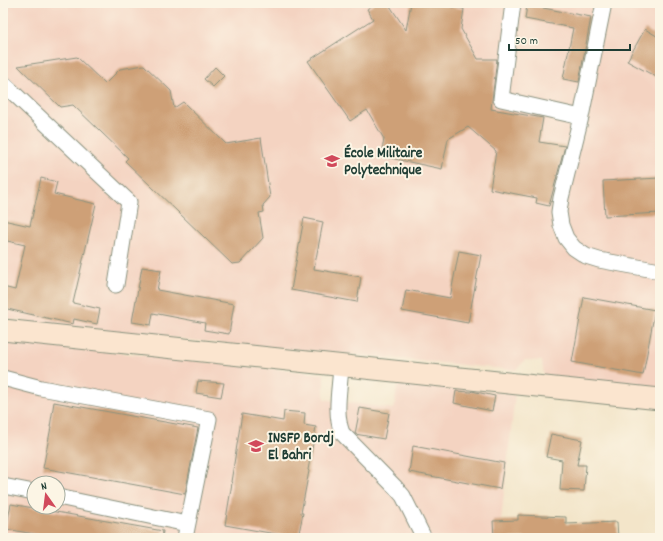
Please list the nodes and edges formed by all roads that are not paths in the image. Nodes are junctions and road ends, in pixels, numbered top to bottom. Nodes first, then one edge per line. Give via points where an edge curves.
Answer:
1 (512, 3) edge
2 (604, 3) edge
3 (3, 83) edge
4 (581, 116) junction
5 (660, 271) edge
6 (116, 285) dead end
7 (3, 330) edge
8 (341, 366) junction
9 (3, 378) edge
10 (660, 399) edge
11 (3, 486) edge
12 (26, 490) edge
13 (66, 499) edge
14 (186, 531) edge
15 (424, 538) edge

1 - 4 street via 498,98
2 - 4 street
3 - 6 street via 129,202
4 - 5 street via 559,212 560,225 566,238 574,248 586,256
7 - 8 main road
8 - 10 main road
8 - 15 street via 338,401 342,432 403,496
9 - 14 street via 41,388 209,419
11 - 12 street
13 - 14 street

